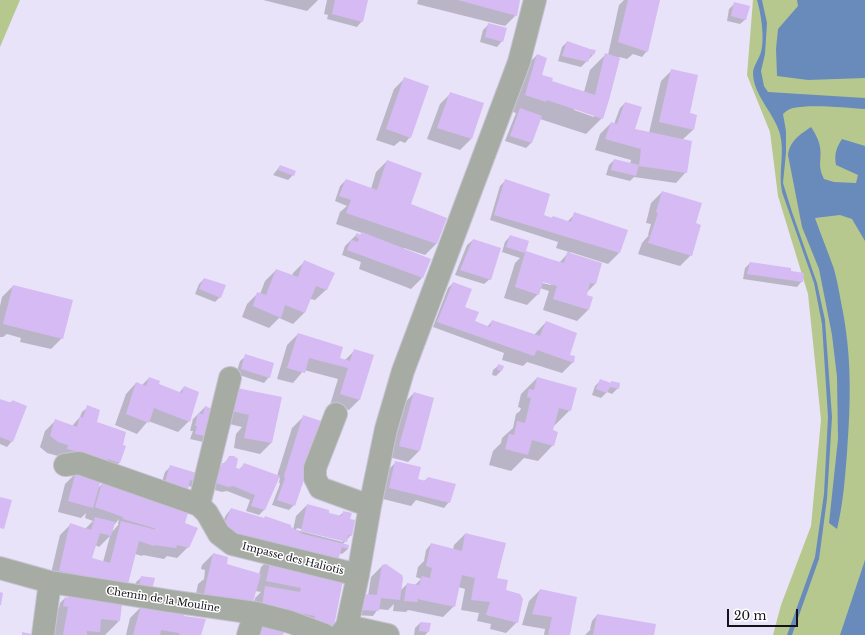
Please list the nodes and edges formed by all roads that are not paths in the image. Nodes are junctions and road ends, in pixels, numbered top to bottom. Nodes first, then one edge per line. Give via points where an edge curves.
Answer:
1 (535, 0) edge
2 (230, 378) dead end
3 (336, 414) dead end
4 (65, 465) dead end
5 (199, 505) junction
6 (370, 506) junction
7 (0, 568) edge
8 (358, 575) junction
9 (50, 582) junction
10 (255, 613) junction
11 (343, 630) edge
12 (43, 635) edge
13 (248, 635) edge
14 (325, 635) edge
15 (388, 635) edge

1 - 6 street via 519,62 403,371 386,429
2 - 5 street
3 - 6 street via 315,468 315,478 320,488
4 - 5 street via 79,463
5 - 8 street, Impasse des Haliotis via 220,534 232,544
6 - 8 street
7 - 9 street, Chemin de la Mouline
8 - 11 street
9 - 10 street, Chemin de la Mouline
9 - 12 street
10 - 13 street
10 - 14 street, Chemin de la Mouline
11 - 15 street

